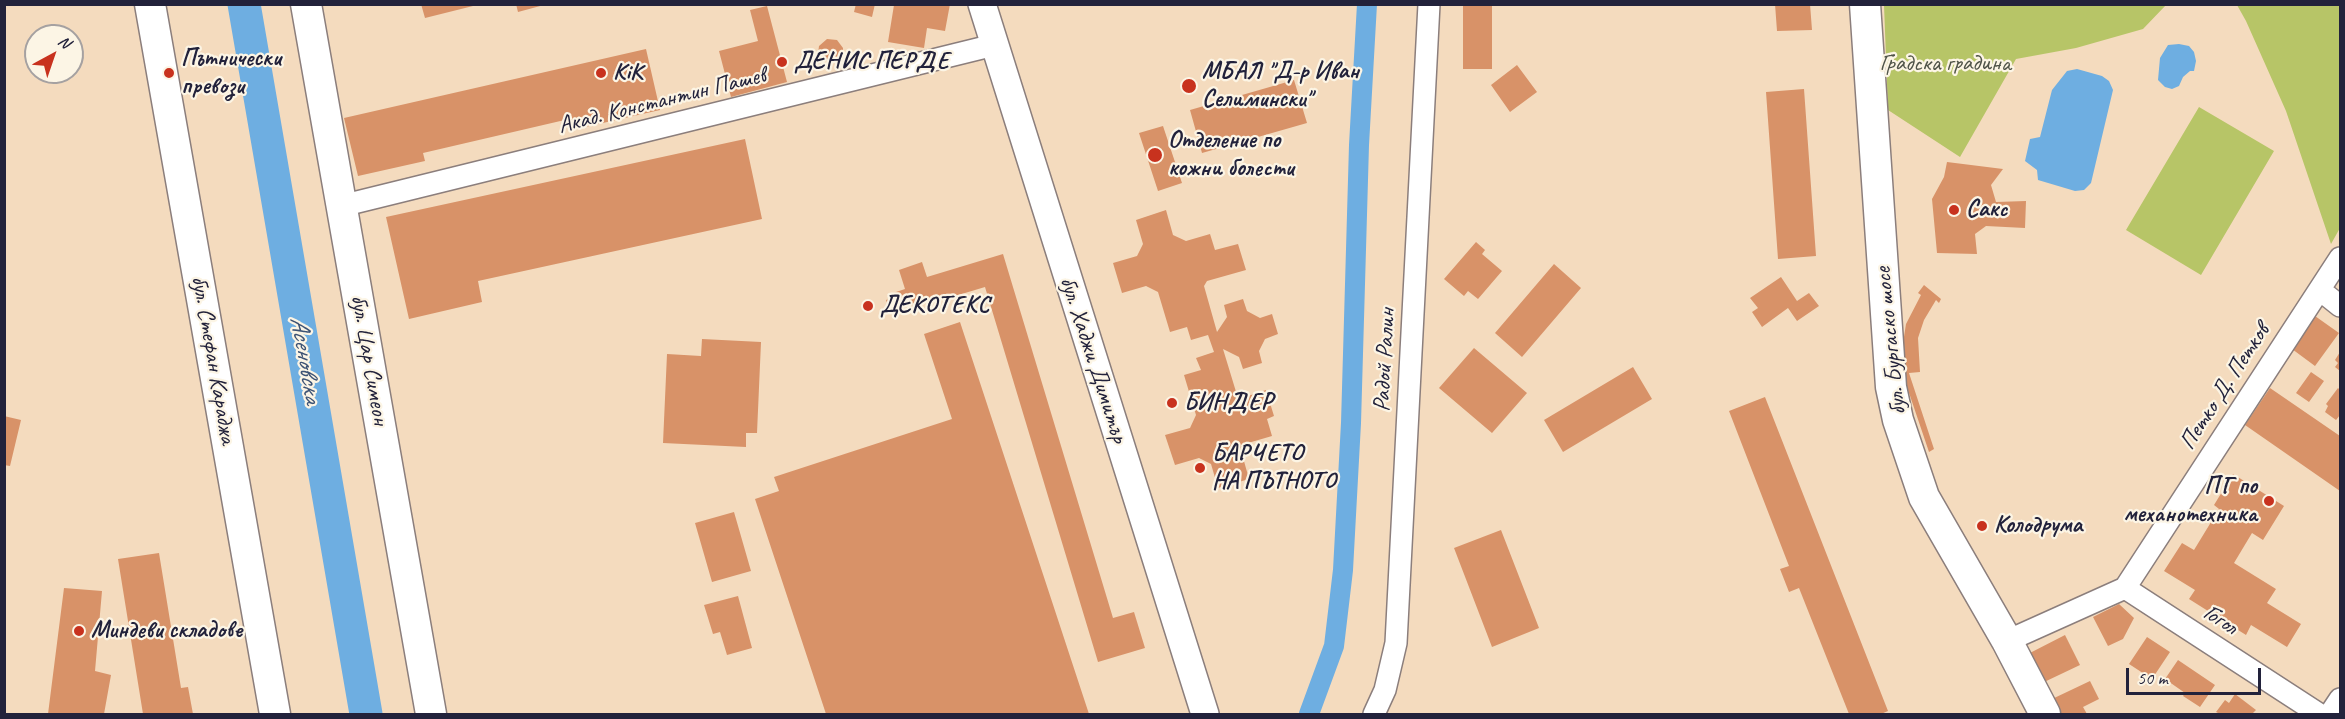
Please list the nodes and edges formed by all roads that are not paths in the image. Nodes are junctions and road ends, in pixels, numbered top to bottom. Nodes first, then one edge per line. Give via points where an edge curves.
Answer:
1 (150, 4) edge
2 (306, 4) edge
3 (982, 4) edge
4 (1429, 4) edge
5 (1865, 4) edge
6 (994, 45) junction
7 (341, 206) junction
8 (2339, 263) edge
9 (2320, 290) junction
10 (2340, 306) edge
11 (2125, 588) junction
12 (2007, 641) junction
13 (2340, 699) edge
14 (276, 714) edge
15 (431, 714) edge
16 (1205, 714) edge
17 (1374, 714) edge
18 (2045, 714) edge
19 (2319, 714) edge
20 (2330, 714) edge

1 - 14 main road, бул. Стефан Караджа
2 - 7 main road, бул. Цар Симеон
3 - 6 street, бул. Хаджи Димитър
4 - 17 street, Радой Ралин via 1396,642 1385,690
5 - 12 main road, бул. Бургаско шосе via 1891,387 1898,420 1924,497
6 - 7 street, Акад. Константин Пашев
6 - 16 street, бул. Хаджи Димитър
7 - 15 main road, бул. Цар Симеон
8 - 9 street, Петко Д. Петков
9 - 10 street
9 - 11 street, Петко Д. Петков
11 - 12 street
11 - 19 street, Гогол
12 - 18 main road, бул. Бургаско шосе
13 - 20 street

